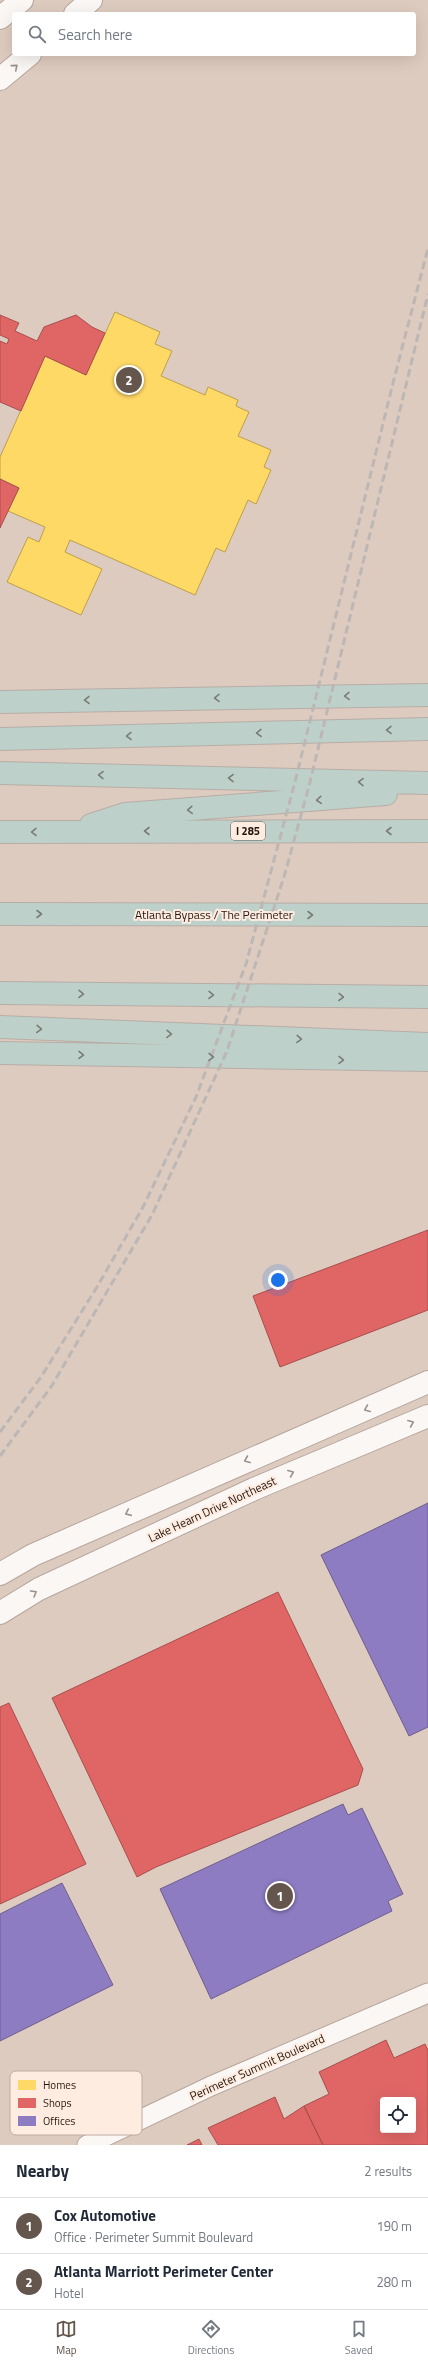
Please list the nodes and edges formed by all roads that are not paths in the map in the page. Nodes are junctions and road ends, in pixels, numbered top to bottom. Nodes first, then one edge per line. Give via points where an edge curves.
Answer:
1 (22, 0) edge
2 (91, 0) edge
3 (78, 12) edge
4 (0, 18) edge
5 (28, 56) edge
6 (0, 79) edge
7 (428, 695) edge
8 (0, 702) edge
9 (428, 729) edge
10 (0, 739) edge
11 (0, 773) edge
12 (428, 783) edge
13 (428, 790) edge
14 (69, 831) junction
15 (0, 832) edge
16 (428, 832) edge
17 (0, 914) edge
18 (428, 915) edge
19 (0, 993) edge
20 (428, 997) edge
21 (0, 1028) edge
22 (428, 1044) edge
23 (0, 1053) edge
24 (428, 1060) edge
25 (428, 1382) edge
26 (428, 1416) edge
27 (0, 1574) edge
28 (0, 1612) edge
29 (428, 1992) edge
30 (142, 2119) edge
31 (108, 2135) edge
32 (87, 2145) edge

1 - 4 street
2 - 3 street
6 -> 5 street
7 -> 8 highway
9 -> 10 highway
12 -> 11 highway
13 -> 14 highway via 125,814
14 -> 15 highway, I 285
16 -> 14 highway, I 285
17 -> 18 highway, Atlanta Bypass / The Perimeter
19 -> 20 highway
21 -> 22 highway
23 -> 24 highway
25 -> 27 street via 40,1552
28 -> 26 street, Lake Hearn Drive Northeast via 39,1589 254,1489
29 - 30 street, Perimeter Summit Boulevard via 213,2085
31 - 32 street, Perimeter Summit Boulevard

